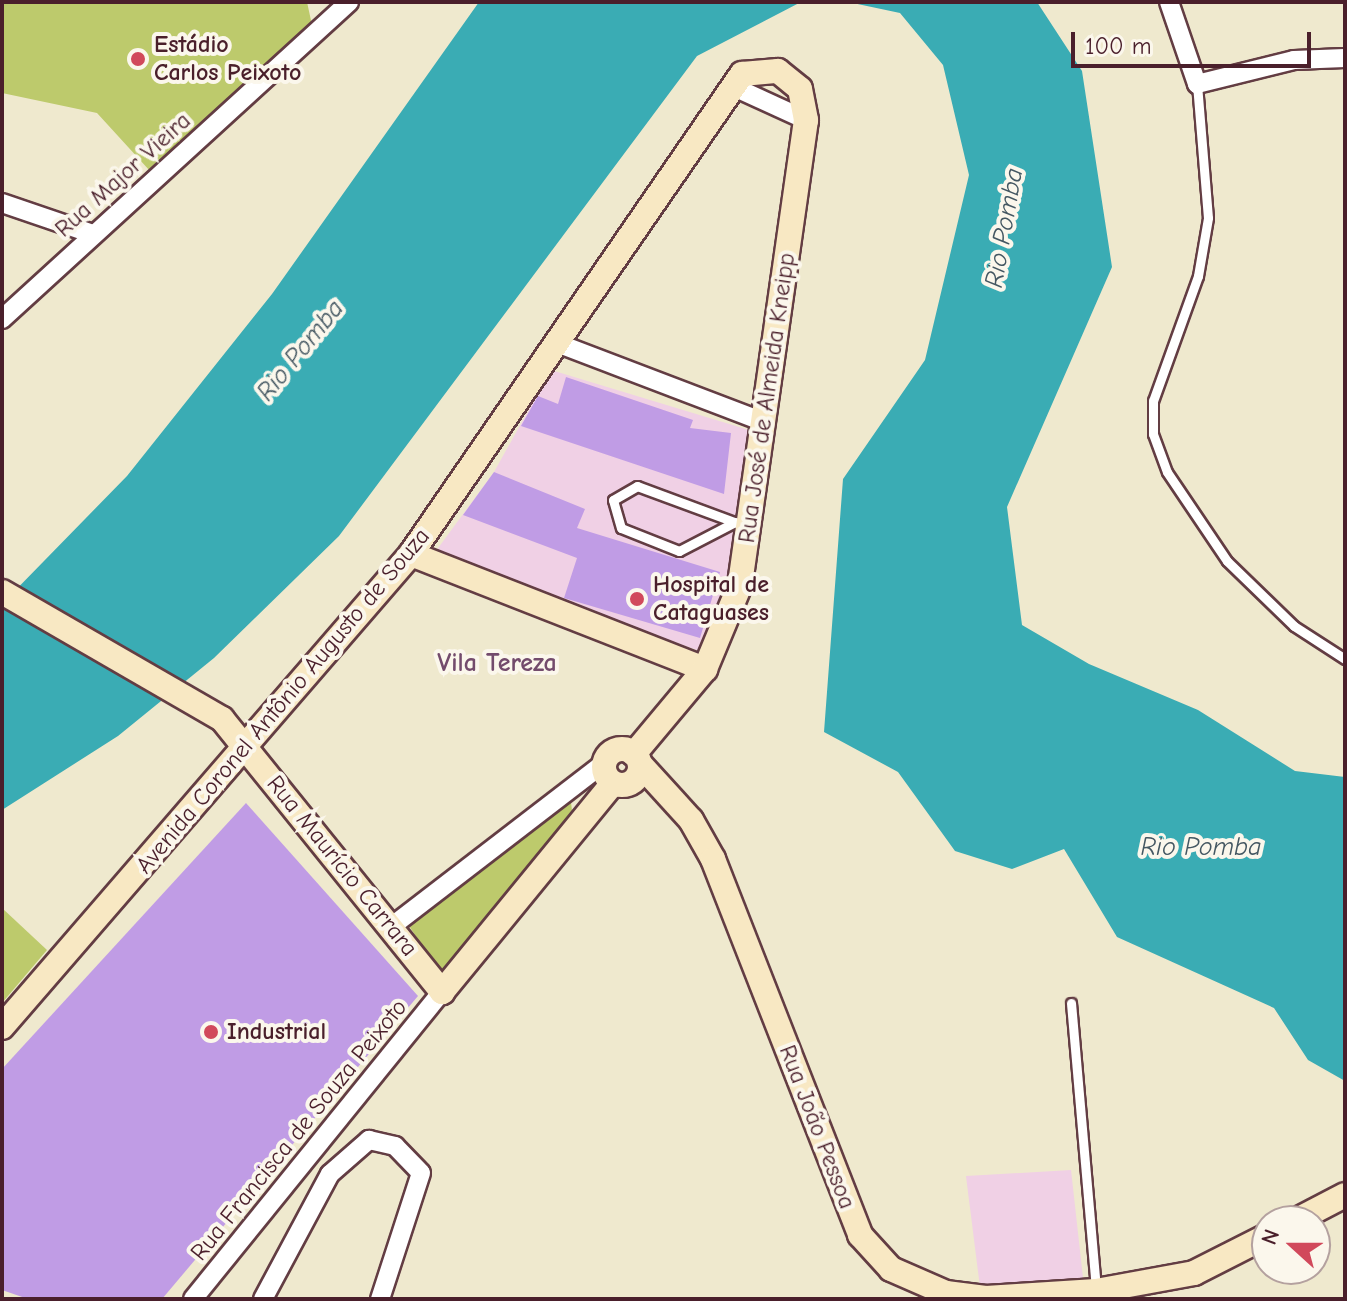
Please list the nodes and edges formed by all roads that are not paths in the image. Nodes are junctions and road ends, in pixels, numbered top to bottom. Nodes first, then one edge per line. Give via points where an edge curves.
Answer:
1 (1169, 2) edge
2 (342, 5) edge
3 (1345, 58) edge
4 (778, 71) joint
5 (1197, 84) junction
6 (734, 87) junction
7 (806, 120) junction
8 (2, 203) edge
9 (93, 234) junction
10 (3, 316) edge
11 (557, 343) junction
12 (764, 422) junction
13 (742, 524) junction
14 (411, 554) junction
15 (2, 592) edge
16 (1345, 659) edge
17 (705, 669) junction
18 (247, 747) junction
19 (624, 769) junction
20 (391, 927) junction
21 (442, 992) junction
22 (1071, 1003) dead end
23 (2, 1027) edge
24 (1345, 1195) edge
25 (1326, 1205) edge
26 (1251, 1244) edge
27 (1096, 1291) junction
28 (193, 1299) edge
29 (263, 1299) edge
30 (380, 1299) edge

1 - 5 street
2 - 9 street, Rua Major Vieira
3 - 5 street via 1294,60
4 - 6 street, Avenida Coronel Antônio Augusto de Souza via 751,70
4 - 7 street, Rua José de Almeida Kneipp via 800,89
5 - 16 lane via 1208,218 1198,276 1153,401 1153,434 1167,472 1227,561 1294,626
6 - 7 street
6 - 11 street, Avenida Coronel Antônio Augusto de Souza
7 - 12 street, Rua José de Almeida Kneipp
8 - 9 street
9 - 10 street, Rua Major Vieira
11 - 12 street
11 - 14 street, Avenida Coronel Antônio Augusto de Souza
12 - 13 street, Rua José de Almeida Kneipp
13 - 13 lane via 637,486 613,500 621,528 679,551
13 - 17 street, Rua José de Almeida Kneipp via 740,585
14 - 17 street
14 - 18 street, Avenida Coronel Antônio Augusto de Souza
15 - 18 street, Rua Maurício Carrara via 207,707
17 - 19 street, Rua José de Almeida Kneipp
18 - 20 street, Rua Maurício Carrara
18 - 23 street, Avenida Coronel Antônio Augusto de Souza
19 - 20 street
19 - 21 street, Rua José de Almeida Kneipp
19 - 27 street, Rua João Pessoa via 664,790 713,859 815,1130 874,1253 913,1282 946,1293 986,1298
20 - 21 street, Rua Maurício Carrara
21 - 28 street, Rua Francisca de Souza Peixoto
22 - 27 lane
24 - 25 street
26 - 27 street, Rua João Pessoa via 1194,1273
29 - 30 street via 330,1174 354,1148 384,1142 417,1161 421,1187

